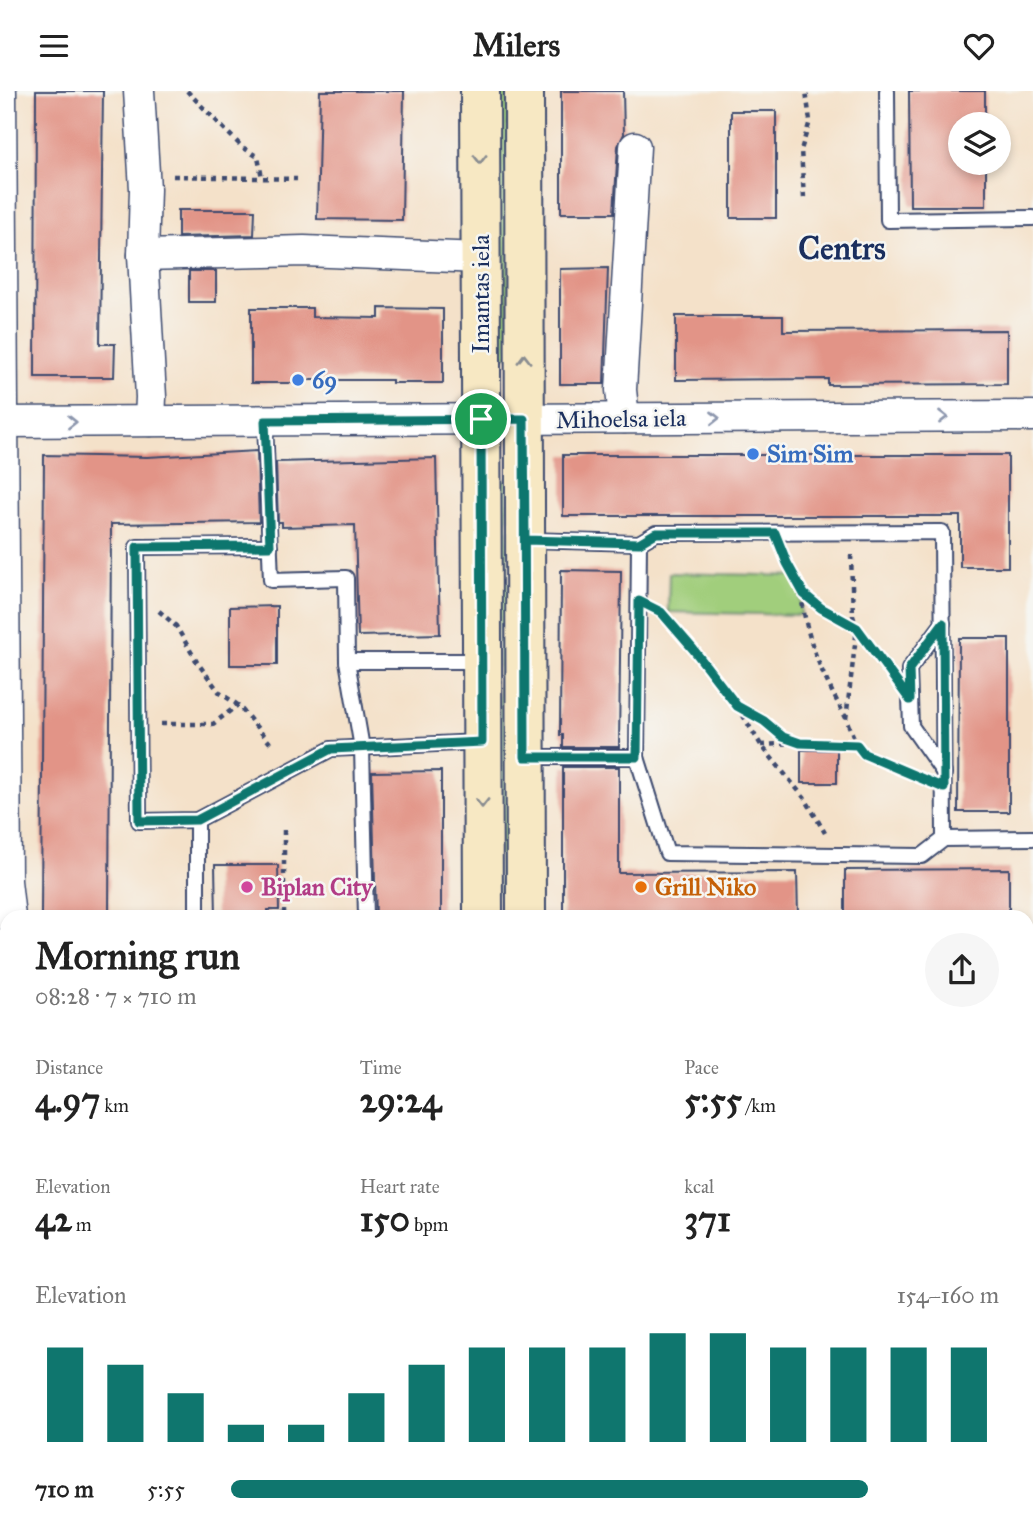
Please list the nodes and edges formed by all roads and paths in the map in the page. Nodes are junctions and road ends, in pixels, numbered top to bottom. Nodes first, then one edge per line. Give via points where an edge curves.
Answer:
1 (1, 91) edge
2 (139, 91) edge
3 (187, 91) edge
4 (480, 91) edge
5 (524, 91) edge
6 (806, 91) edge
7 (887, 91) edge
8 (142, 137) junction
9 (635, 147) dead end
10 (261, 178) junction
11 (297, 179) dead end
12 (804, 198) dead end
13 (1033, 218) edge
14 (144, 255) junction
15 (481, 258) junction
16 (1033, 416) edge
17 (624, 418) junction
18 (481, 419) junction
19 (524, 419) junction
20 (150, 421) junction
21 (265, 421) junction
22 (2, 422) edge
23 (834, 532) junction
24 (775, 533) junction
25 (525, 540) junction
26 (639, 543) junction
27 (270, 546) junction
28 (2, 573) edge
29 (801, 588) junction
30 (138, 591) junction
31 (639, 601) junction
32 (943, 623) junction
33 (857, 628) junction
34 (347, 661) junction
35 (482, 661) junction
36 (2, 666) edge
37 (910, 700) junction
38 (238, 705) junction
39 (737, 706) junction
40 (846, 719) junction
41 (138, 725) junction
42 (482, 742) junction
43 (270, 743) dead end
44 (800, 743) junction
45 (761, 745) junction
46 (857, 745) junction
47 (362, 748) junction
48 (525, 757) junction
49 (637, 757) junction
50 (944, 781) junction
51 (197, 820) junction
52 (284, 830) dead end
53 (1033, 838) edge
54 (944, 839) junction
55 (838, 856) junction
56 (9, 910) edge
57 (197, 910) edge
58 (284, 910) edge
59 (366, 910) edge
60 (483, 910) edge
61 (526, 910) edge

1 - 22 street
2 - 8 street
3 - 10 path via 258,157
4 -> 15 street, Imantas iela
19 -> 5 street, Imantas iela
6 - 12 path via 810,121 801,150
7 - 13 lane via 888,220
8 - 10 path via 165,176
8 - 14 street
9 - 17 street via 621,390
10 - 11 path
14 - 15 street via 304,251
14 - 20 street
15 - 18 street, Imantas iela
17 -> 16 street, Mihoelsa iela
17 - 19 street, Mihoelsa iela
18 - 19 street, Mihoelsa iela
18 - 21 street, Mihoelsa iela
18 - 35 street, Imantas iela
19 - 25 street, Imantas iela
20 - 21 street, Mihoelsa iela
22 -> 20 street, Mihoelsa iela
21 - 27 lane
22 - 28 street
23 - 24 lane
23 - 32 lane via 942,532
23 - 33 path via 851,552
24 - 26 lane via 656,533
24 - 29 path
25 - 26 lane
25 - 48 street, Imantas iela
26 - 31 lane
27 - 30 lane via 137,547
27 - 34 lane via 271,580 346,578
28 - 36 street
29 - 33 path via 821,608
29 - 40 path via 815,659
30 - 38 path via 176,626 220,693
30 - 41 lane
31 - 39 path via 661,612
31 - 49 lane
32 - 37 lane via 909,669
32 - 50 lane
33 - 37 path
33 - 40 path
34 - 35 lane
34 - 47 lane
35 - 42 street, Imantas iela
36 - 56 street
37 - 50 lane via 911,726
38 - 41 path via 213,724
38 - 43 path
39 - 44 path
39 - 45 path
40 - 46 path
41 - 51 lane via 139,821
42 - 47 lane
42 -> 60 street, Imantas iela
44 - 45 path
44 - 46 path
45 - 55 path via 807,800
46 - 50 path via 864,754
47 - 51 lane via 331,749
47 - 59 lane
48 - 49 lane
48 - 61 street, Imantas iela
49 - 55 lane via 667,853
50 - 54 lane
51 - 57 lane
52 - 58 path
53 - 54 lane
54 - 55 lane via 922,856

